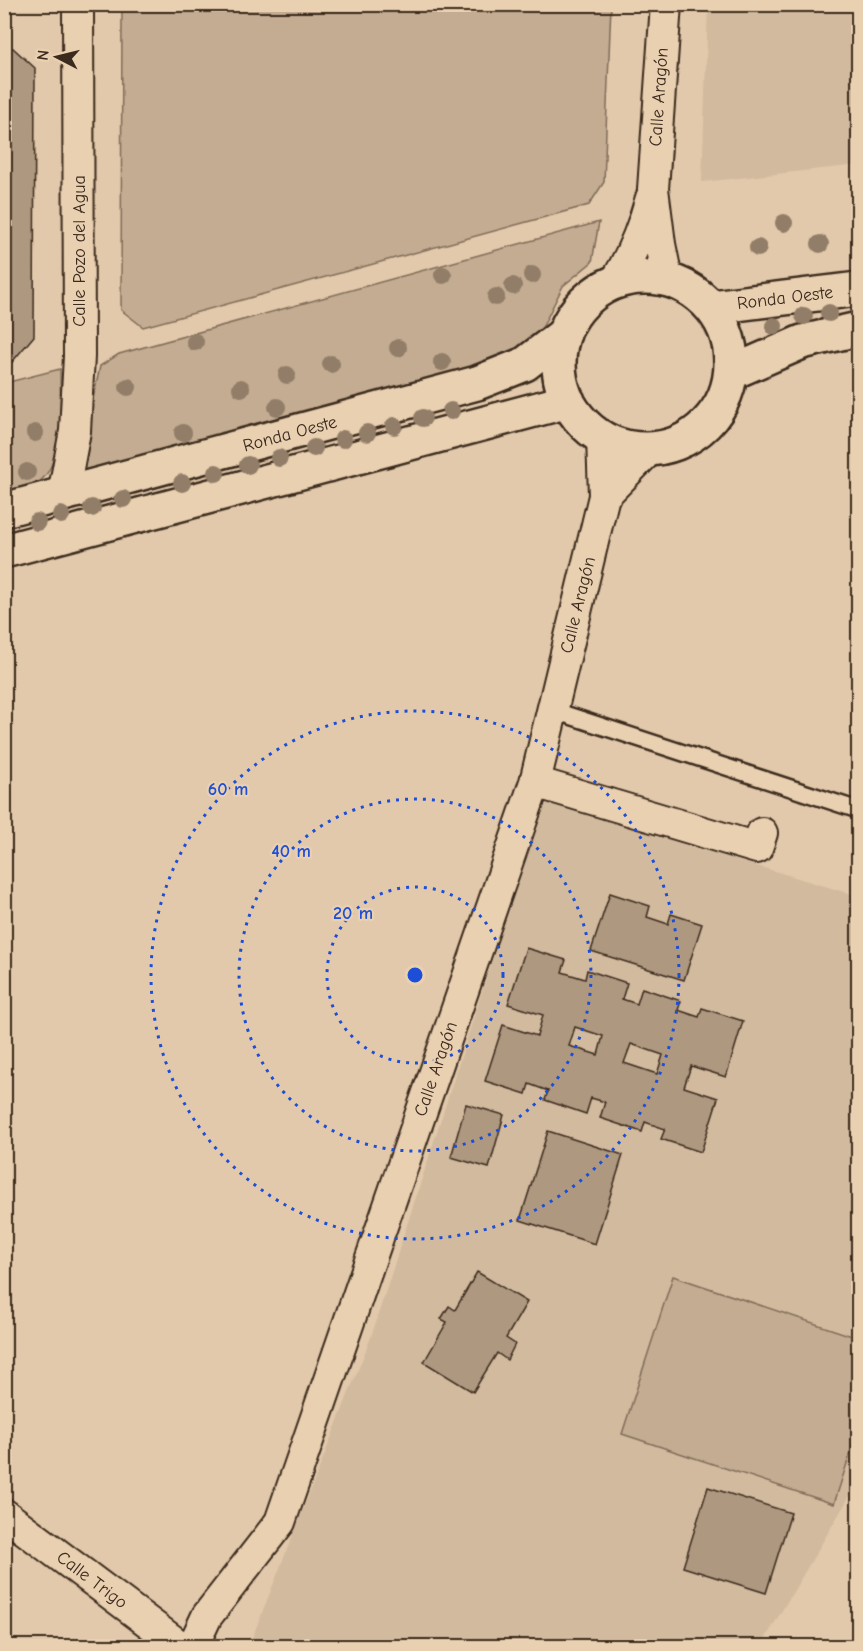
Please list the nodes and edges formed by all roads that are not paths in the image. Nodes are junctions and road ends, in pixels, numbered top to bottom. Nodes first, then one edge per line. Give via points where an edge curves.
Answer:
1 (78, 4) edge
2 (666, 4) edge
3 (653, 189) junction
4 (667, 279) junction
5 (616, 281) junction
6 (858, 289) edge
7 (712, 308) junction
8 (858, 329) edge
9 (564, 334) junction
10 (731, 374) junction
11 (568, 401) junction
12 (602, 438) junction
13 (650, 449) junction
14 (63, 495) junction
15 (604, 496) junction
16 (4, 510) edge
17 (4, 551) edge
18 (552, 710) junction
19 (535, 782) junction
20 (858, 810) edge
21 (762, 833) dead end
22 (4, 1514) edge
23 (180, 1647) edge
24 (193, 1647) edge

1 - 14 street, Calle Pozo del Agua via 79,356 75,431
2 - 3 street, Calle Aragón
3 - 4 street, Calle Aragón
3 - 5 street, Calle Aragón via 642,226
4 - 5 main road via 642,276
4 - 7 main road via 692,290
5 - 9 main road via 594,293 576,311
6 - 7 main road, Ronda Oeste
7 - 10 main road via 724,327 731,350
8 - 10 main road via 801,342
9 - 11 main road via 559,356 560,379
9 - 14 main road, Ronda Oeste via 525,364 477,383
10 - 13 main road via 722,402 704,426 679,442
11 - 12 main road via 582,422
11 - 17 main road
12 - 13 main road via 625,447
12 - 15 street, Calle Aragón
13 - 15 street
14 - 16 main road, Ronda Oeste
15 - 18 street, Calle Aragón
18 - 19 street, Calle Aragón
18 - 20 lane
19 - 21 street via 757,848
19 - 24 street, Calle Aragón via 280,1522 207,1616
22 - 23 street, Calle Trigo

